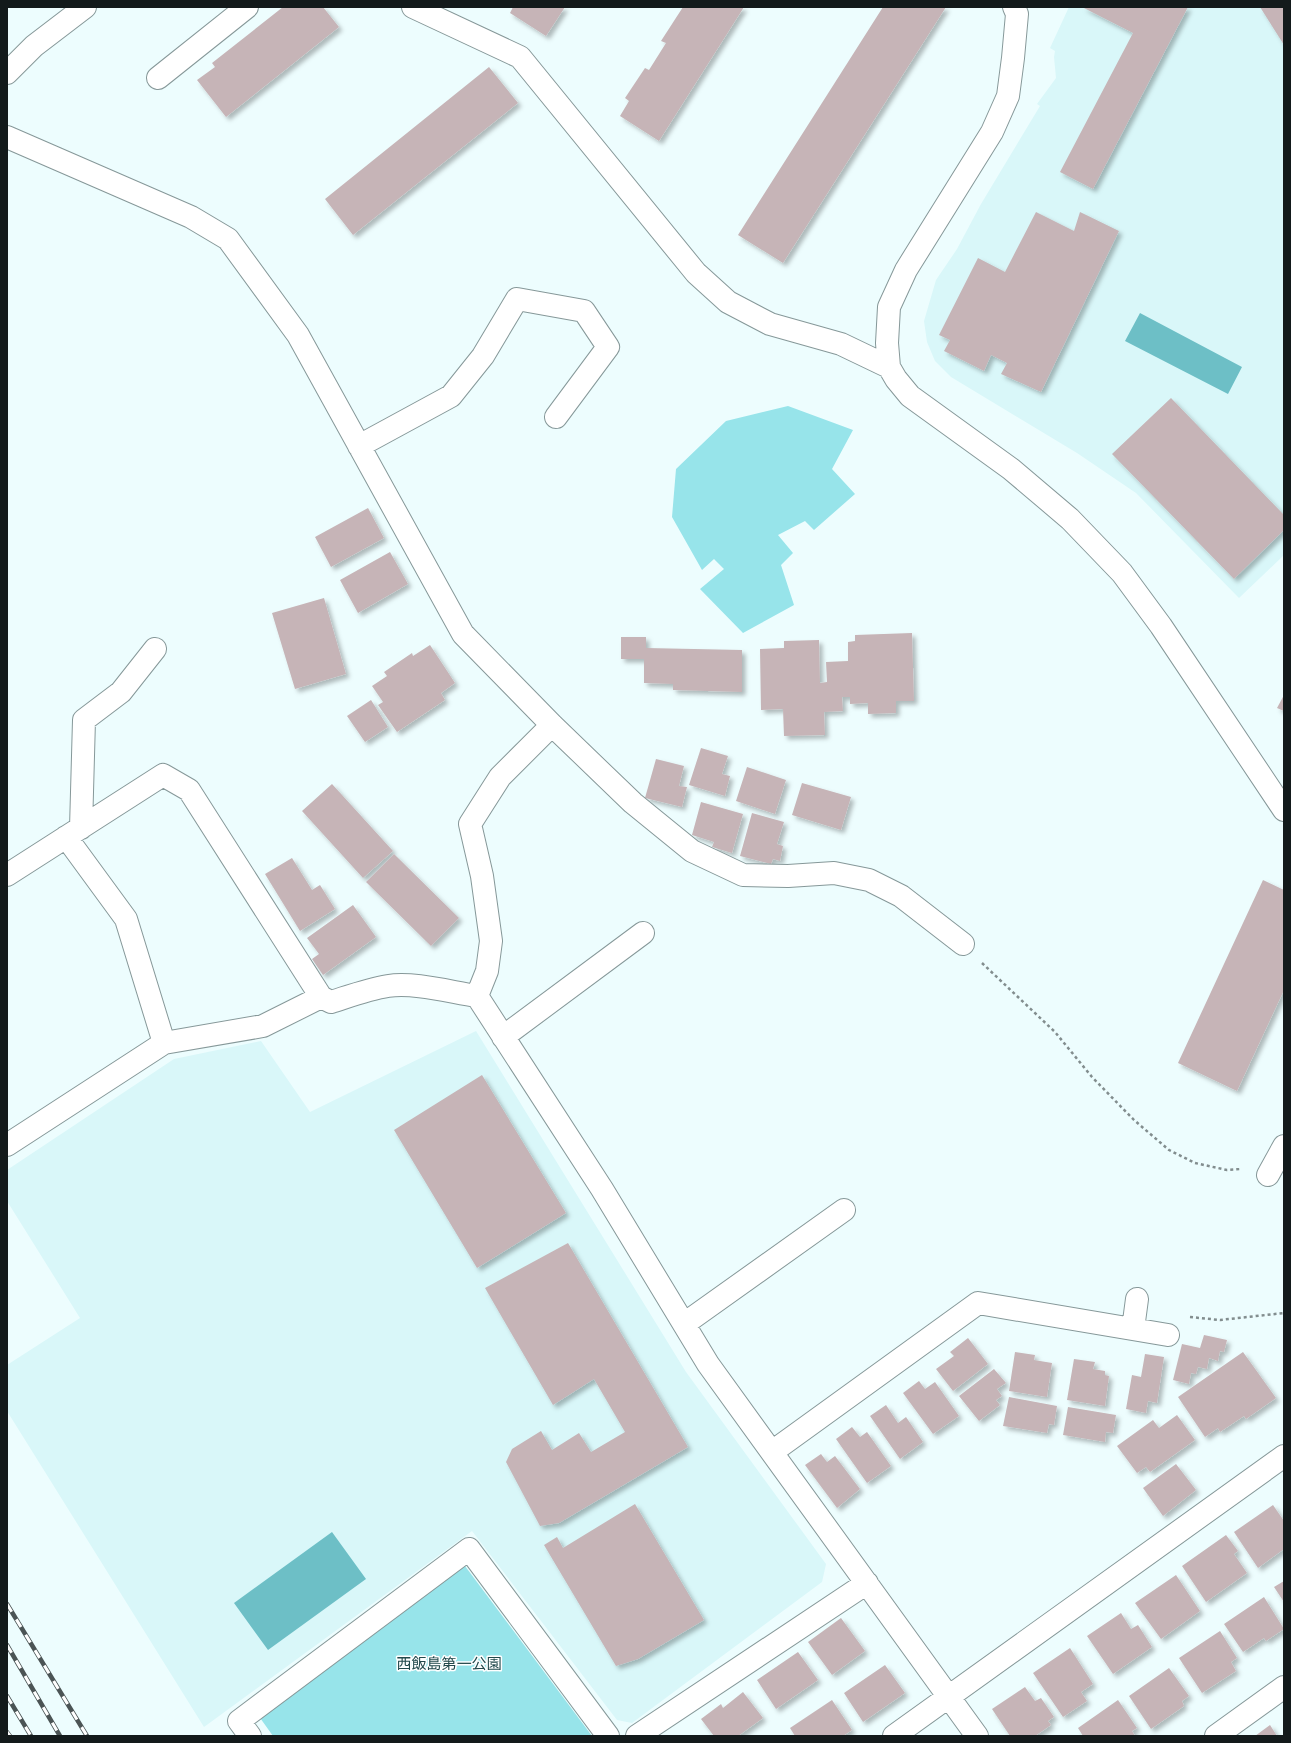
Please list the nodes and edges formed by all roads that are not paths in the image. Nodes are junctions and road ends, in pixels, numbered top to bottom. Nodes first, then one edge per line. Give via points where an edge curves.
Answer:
1 (85, 7) edge
2 (247, 7) edge
3 (413, 7) edge
4 (1014, 7) edge
5 (7, 73) edge
6 (158, 78) dead end
7 (7, 137) edge
8 (889, 367) junction
9 (556, 417) dead end
10 (359, 446) junction
11 (155, 648) dead end
12 (552, 725) junction
13 (1284, 810) edge
14 (73, 833) junction
15 (7, 875) edge
16 (643, 933) dead end
17 (963, 944) road end
18 (477, 996) junction
19 (320, 997) junction
20 (503, 1037) junction
21 (164, 1043) junction
22 (7, 1145) edge
23 (1284, 1146) edge
24 (1268, 1175) road end
25 (844, 1210) dead end
26 (1137, 1299) dead end
27 (684, 1324) junction
28 (1133, 1329) junction
29 (1168, 1334) dead end
30 (772, 1452) junction
31 (1284, 1456) edge
32 (867, 1583) junction
33 (1284, 1687) edge
34 (948, 1696) junction
35 (250, 1736) edge
36 (608, 1736) edge
37 (637, 1736) edge
38 (894, 1736) edge
39 (977, 1736) edge
40 (1216, 1736) edge

1 - 5 street via 34,46
2 - 6 street
3 - 8 street via 520,57 696,273 728,302 770,324 840,344
4 - 8 street via 1017,14 1008,96 992,132 906,270 889,307
7 - 10 street via 191,217 228,239 298,335
8 - 13 street via 910,396 1011,470 1070,519 1122,574 1161,626
9 - 10 street via 608,347 584,311 517,298 483,356 450,396
10 - 12 street via 463,634
11 - 14 street via 121,692 84,720
12 - 17 street via 633,803 692,851 743,875 834,873 869,880 901,896
12 - 18 street via 500,777 470,824 482,876 491,941 487,971
14 - 15 street
14 - 19 street via 163,775 189,790
14 - 21 street via 126,919
16 - 20 street
18 - 19 street via 410,986 390,986 332,1002
18 - 20 street
19 - 21 street via 263,1026
20 - 27 street via 602,1189
21 - 22 street
23 - 24 street
25 - 27 street
26 - 28 street
27 - 30 street via 708,1364
28 - 29 street
28 - 30 street via 978,1304
30 - 32 street
31 - 34 street
32 - 34 street
32 - 37 street
33 - 40 street
34 - 38 street
34 - 39 street
35 - 36 street via 238,1721 469,1549

